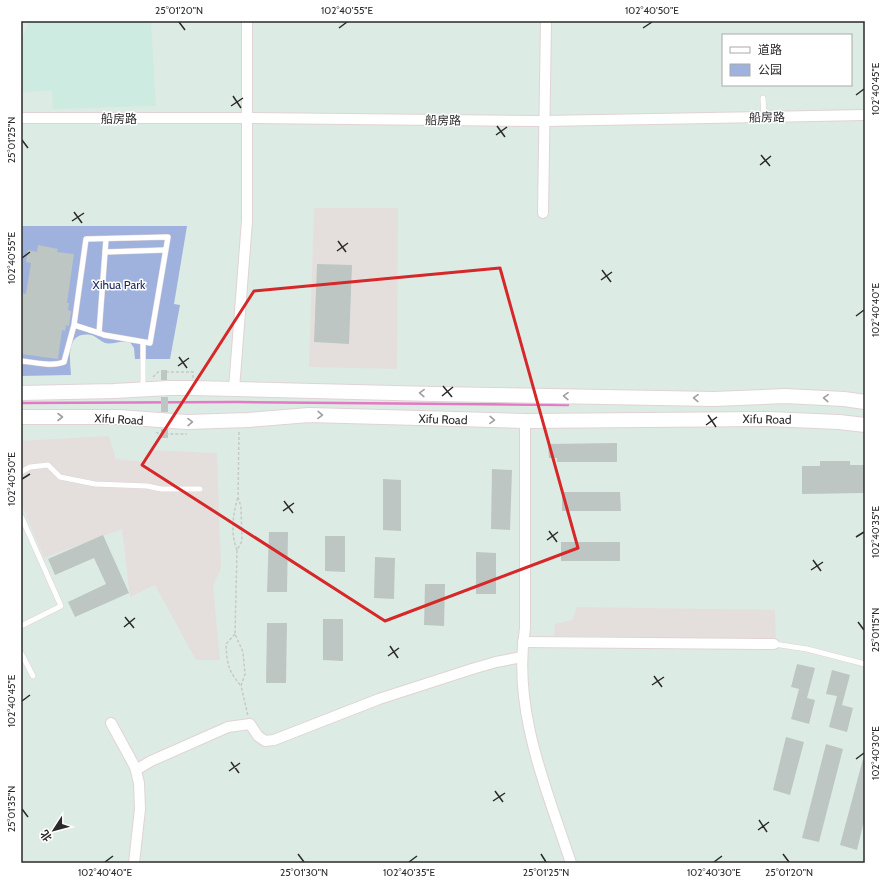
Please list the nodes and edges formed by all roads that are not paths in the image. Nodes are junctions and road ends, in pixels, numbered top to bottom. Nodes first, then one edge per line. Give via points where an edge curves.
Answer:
1 (247, 21) edge
2 (546, 21) edge
3 (763, 98) dead end
4 (865, 115) edge
5 (764, 117) junction
6 (21, 118) edge
7 (248, 118) junction
8 (544, 121) junction
9 (543, 213) dead end
10 (106, 239) junction
11 (165, 250) junction
12 (105, 252) junction
13 (74, 325) junction
14 (98, 333) junction
15 (143, 342) junction
16 (21, 361) edge
17 (234, 389) junction
18 (143, 390) junction
19 (21, 392) edge
20 (865, 402) edge
21 (21, 417) edge
22 (525, 421) junction
23 (865, 425) edge
24 (21, 472) edge
25 (200, 489) dead end
26 (21, 516) edge
27 (21, 626) edge
28 (523, 642) junction
29 (774, 644) joint
30 (21, 653) edge
31 (522, 657) junction
32 (865, 664) edge
33 (33, 676) dead end
34 (111, 722) dead end
35 (136, 770) junction
36 (134, 863) edge
37 (571, 863) edge

1 - 7 street
2 - 8 street
3 - 5 lane
4 - 5 street, 船房路
5 - 8 street, 船房路
6 - 7 street, 船房路
7 - 8 street, 船房路
7 - 17 street via 247,221
8 - 9 street
10 - 11 lane via 168,237
10 - 12 lane
10 - 13 lane via 86,239
11 - 12 lane
11 - 15 lane via 150,343
12 - 14 lane
13 - 14 lane
13 - 16 lane via 64,362 50,364
14 - 15 lane
15 - 18 lane
17 - 18 main road, Xifu Road
20 -> 17 main road, Xifu Road via 785,396 714,398
18 - 19 main road, Xifu Road
21 -> 22 main road, Xifu Road via 118,417 187,422 309,415
22 - 23 main road, Xifu Road via 769,419
22 - 28 street
24 - 25 lane via 30,467 48,465 60,477 95,484
26 - 27 lane via 61,606
28 - 29 street
28 - 31 street
29 - 32 lane via 807,649
30 - 33 lane
31 - 35 street via 478,667 380,699 274,740 261,739 250,724 228,727
31 - 37 street via 528,724
34 - 35 street
35 - 36 street via 140,810

